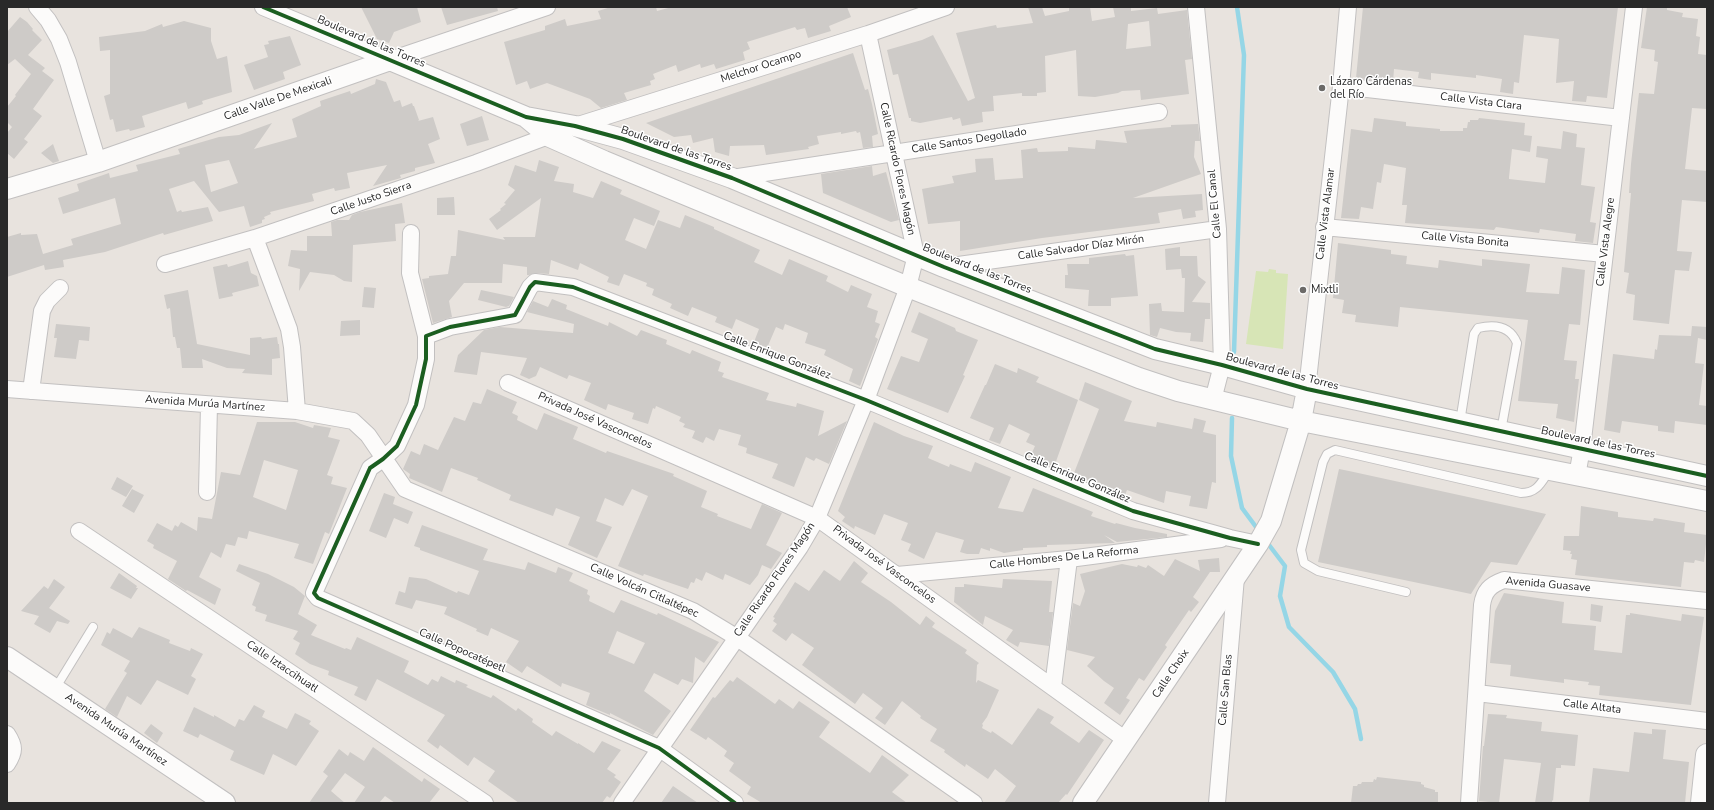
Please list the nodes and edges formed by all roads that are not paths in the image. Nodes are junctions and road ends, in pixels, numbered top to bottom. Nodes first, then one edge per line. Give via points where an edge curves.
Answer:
1 (37, 7) edge
2 (263, 7) edge
3 (547, 7) edge
4 (946, 7) edge
5 (1196, 7) edge
6 (1348, 7) edge
7 (1634, 7) edge
8 (868, 34) junction
9 (390, 60) junction
10 (1341, 86) junction
11 (1158, 112) dead end
12 (526, 117) junction
13 (1621, 118) junction
14 (574, 126) junction
15 (550, 137) junction
16 (894, 153) junction
17 (98, 162) junction
18 (732, 178) junction
19 (7, 189) edge
20 (1324, 227) junction
21 (1218, 229) junction
22 (411, 233) dead end
23 (255, 238) junction
24 (916, 254) junction
25 (1605, 254) junction
26 (165, 264) dead end
27 (944, 267) junction
28 (908, 287) junction
29 (60, 288) dead end
30 (426, 336) junction
31 (1222, 365) junction
32 (508, 383) dead end
33 (7, 389) edge
34 (1307, 389) junction
35 (31, 391) junction
36 (866, 400) junction
37 (1213, 400) junction
38 (209, 405) junction
39 (297, 411) junction
40 (1301, 421) junction
41 (1460, 422) junction
42 (1501, 431) junction
43 (1582, 448) junction
44 (383, 459) junction
45 (1549, 470) junction
46 (1578, 476) junction
47 (1707, 476) edge
48 (206, 492) dead end
49 (1707, 501) edge
50 (817, 518) junction
51 (79, 531) dead end
52 (1230, 538) junction
53 (1258, 544) junction
54 (1068, 559) junction
55 (897, 574) junction
56 (1236, 577) junction
57 (1406, 592) dead end
58 (1707, 601) edge
59 (93, 627) dead end
60 (736, 637) junction
61 (7, 657) edge
62 (1053, 687) junction
63 (55, 689) junction
64 (1477, 693) junction
65 (1707, 720) edge
66 (7, 734) edge
67 (1126, 740) junction
68 (659, 748) junction
69 (1707, 754) edge
70 (7, 764) edge
71 (225, 803) edge
72 (485, 803) edge
73 (622, 803) edge
74 (735, 803) edge
75 (974, 803) edge
76 (1083, 803) edge
77 (1217, 803) edge
78 (1469, 803) edge
79 (1702, 803) edge

1 - 17 street via 59,39
2 - 9 street, Boulevard de las Torres
3 - 9 street, Calle Valle De Mexicali
4 - 8 street, Melchor Ocampo
5 - 21 street, Calle El Canal
6 - 10 street, Calle Vista Alamar
7 - 13 street, Calle Vista Alegre
8 - 14 street, Melchor Ocampo
8 - 16 street, Calle Ricardo Flores Magón
9 - 12 street, Boulevard de las Torres
9 - 17 street, Calle Valle De Mexicali
10 - 13 street, Calle Vista Clara
10 - 20 street, Calle Vista Alamar
11 - 16 street, Calle Santos Degollado
12 - 14 street, Boulevard de las Torres
12 - 15 street, Boulevard de las Torres
13 - 25 street, Calle Vista Alegre
14 - 15 street, Calle Justo Sierra
14 - 18 street, Boulevard de las Torres via 623,139
15 - 23 street, Calle Justo Sierra
15 - 28 street, Boulevard de las Torres
16 - 18 street, Calle Santos Degollado
16 - 24 street, Calle Ricardo Flores Magón
17 - 19 street, Calle Valle De Mexicali
18 - 24 street, Boulevard de las Torres
20 - 25 street, Calle Vista Bonita
20 - 34 street, Calle Vista Alamar
21 - 27 street, Calle Salvador Díaz Mirón
21 - 31 street, Calle El Canal
22 - 30 street via 410,273
23 - 26 street, Calle Justo Sierra
23 - 39 street via 288,329 292,347
24 - 27 street, Boulevard de las Torres
24 - 28 street, Calle Ricardo Flores Magón
25 - 43 street, Calle Vista Alegre
27 - 31 street, Boulevard de las Torres via 1155,349
28 - 36 street, Calle Ricardo Flores Magón
28 - 37 street, Boulevard de las Torres via 1139,378
29 - 35 street via 47,301 42,311
30 - 36 street, Calle Enrique González via 450,327 515,315 530,287 535,282 542,282 573,287
30 - 44 street via 426,359 416,405 397,446
31 - 34 street, Boulevard de las Torres
31 - 37 street, Calle El Canal
32 - 50 street, Privada José Vasconcelos
33 - 35 street, Avenida Murúa Martínez
34 - 40 street, Calle Vista Alamar
34 - 41 street, Boulevard de las Torres
35 - 38 street, Avenida Murúa Martínez
36 - 50 street, Calle Ricardo Flores Magón
36 - 52 street, Calle Enrique González via 1133,511
37 - 40 street, Boulevard de las Torres
38 - 39 street, Avenida Murúa Martínez
38 - 48 street
39 - 44 street, Avenida Murúa Martínez via 353,421 368,435
40 - 45 street, Boulevard de las Torres
40 - 53 street via 1271,521
41 - 42 street, Boulevard de las Torres
41 - 42 lane via 1474,334 1478,328 1485,326 1505,328 1514,335 1517,343
42 - 43 street, Boulevard de las Torres
43 - 46 street, Calle Vista Alegre
43 - 47 street, Boulevard de las Torres
44 - 60 street, Calle Volcán Citlaltépec via 405,489 693,611
44 - 68 street, Calle Popocatépetl via 370,468 314,593 326,601
45 - 46 street, Boulevard de las Torres
45 - 57 lane via 1539,486 1530,493 1335,450 1327,454 1301,550 1304,563 1318,571
46 - 49 street, Boulevard de las Torres
50 - 55 street, Privada José Vasconcelos
50 - 60 street, Calle Ricardo Flores Magón via 800,547
51 - 72 street, Calle Iztaccihuatl
52 - 53 street, Calle Enrique González
52 - 54 street, Calle Hombres De La Reforma
53 - 56 street, Calle Choix
54 - 55 street, Calle Hombres De La Reforma
54 - 62 street
55 - 62 street, Privada José Vasconcelos
56 - 67 street, Calle Choix
56 - 77 street, Calle San Blas
58 - 64 street, Avenida Guasave via 1504,580 1497,582 1486,590 1482,601
59 - 63 lane
60 - 68 street, Calle Ricardo Flores Magón
60 - 75 street, Calle Volcán Citlaltépec
61 - 63 street, Avenida Murúa Martínez
62 - 67 street, Privada José Vasconcelos
63 - 71 street, Avenida Murúa Martínez
64 - 65 street, Calle Altata
64 - 78 street, Avenida Guasave
66 - 70 street via 13,743 13,752
67 - 76 street, Calle Choix
68 - 73 street, Calle Ricardo Flores Magón
68 - 74 street, Calle Popocatépetl
69 - 79 main road

